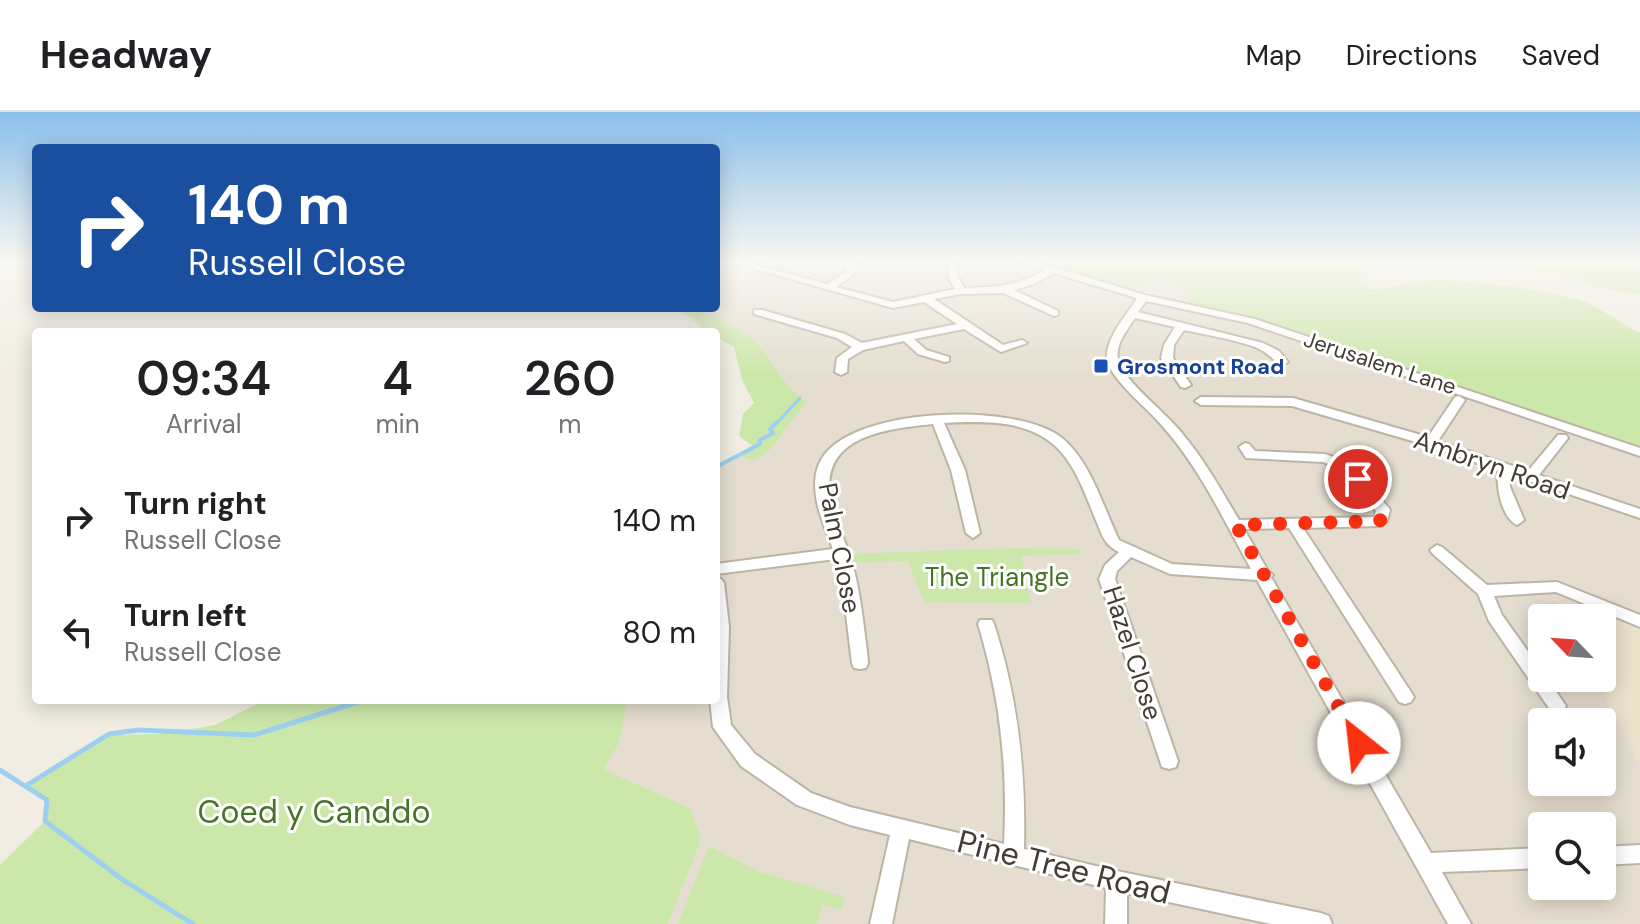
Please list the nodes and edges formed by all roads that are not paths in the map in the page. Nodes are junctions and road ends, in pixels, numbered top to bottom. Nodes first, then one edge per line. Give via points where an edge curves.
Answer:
1 (870, 299) edge
2 (927, 299) joint
3 (1024, 299) edge
4 (1142, 299) edge
5 (1152, 299) edge
6 (758, 312) dead end
7 (1054, 313) dead end
8 (1133, 314) junction
9 (963, 326) junction
10 (1181, 326) junction
11 (908, 340) junction
12 (1022, 343) dead end
13 (860, 347) junction
14 (945, 359) dead end
15 (1282, 362) dead end
16 (841, 372) dead end
17 (1185, 385) dead end
18 (1459, 400) dead end
19 (1201, 401) dead end
20 (938, 422) junction
21 (1562, 438) dead end
22 (1430, 443) junction
23 (1245, 447) dead end
24 (1640, 452) edge
25 (1505, 470) junction
26 (1529, 479) junction
27 (1640, 514) edge
28 (1517, 520) dead end
29 (1293, 523) junction
30 (1236, 525) junction
31 (973, 533) dead end
32 (1437, 550) dead end
33 (1129, 551) junction
34 (841, 553) junction
35 (720, 568) edge
36 (1265, 575) junction
37 (1484, 591) junction
38 (720, 618) edge
39 (1640, 621) edge
40 (986, 624) dead end
41 (720, 650) edge
42 (860, 663) dead end
43 (1405, 697) dead end
44 (719, 704) edge
45 (1557, 706) dead end
46 (1169, 761) dead end
47 (901, 828) junction
48 (1014, 854) junction
49 (1640, 854) edge
50 (1616, 855) edge
51 (1528, 859) edge
52 (1427, 863) junction
53 (1117, 881) junction
54 (881, 924) edge
55 (1116, 924) edge
56 (1321, 924) edge
57 (1460, 924) edge

1 - 2 street via 893,305
2 - 9 street
3 - 7 street
4 - 8 street
5 - 24 street, Jerusalem Lane via 1251,321
6 - 13 street via 841,336
8 - 10 street
8 - 30 street via 1114,343 1112,360 1176,433
9 - 11 street
9 - 12 street via 1001,349
10 - 15 street via 1259,345
10 - 17 street via 1167,358
11 - 13 street
11 - 14 street via 922,352
13 - 16 street via 843,358
18 - 22 street
19 - 22 street, Ambryn Road via 1293,402
20 - 31 street via 958,470
20 - 33 street, Palm Close via 1007,420 1056,439 1074,455 1113,543
20 - 34 street, Palm Close via 855,435 827,459 826,504
21 - 26 street
22 - 25 street, Ambryn Road
23 - 29 street via 1251,455 1325,458 1345,466 1383,510 1380,521
25 - 26 street, Ambryn Road
25 - 28 street via 1503,487
26 - 27 street, Ambryn Road
29 - 30 street
29 - 43 street
30 - 36 street
32 - 37 street
33 - 36 street via 1170,569
33 - 46 street, Hazel Close via 1107,579
34 - 35 street
34 - 42 street, Palm Close
36 - 52 street
37 - 39 street via 1557,587
37 - 45 street via 1495,617
38 - 41 street, Pine Tree Road
40 - 48 street via 1012,722 1018,784
44 - 47 street, Pine Tree Road via 722,727 748,760 804,799
47 - 48 street, Pine Tree Road
47 - 54 street
48 - 53 street, Pine Tree Road
49 - 50 street
51 - 52 street
52 - 57 street
53 - 55 street
53 - 56 street, Pine Tree Road

